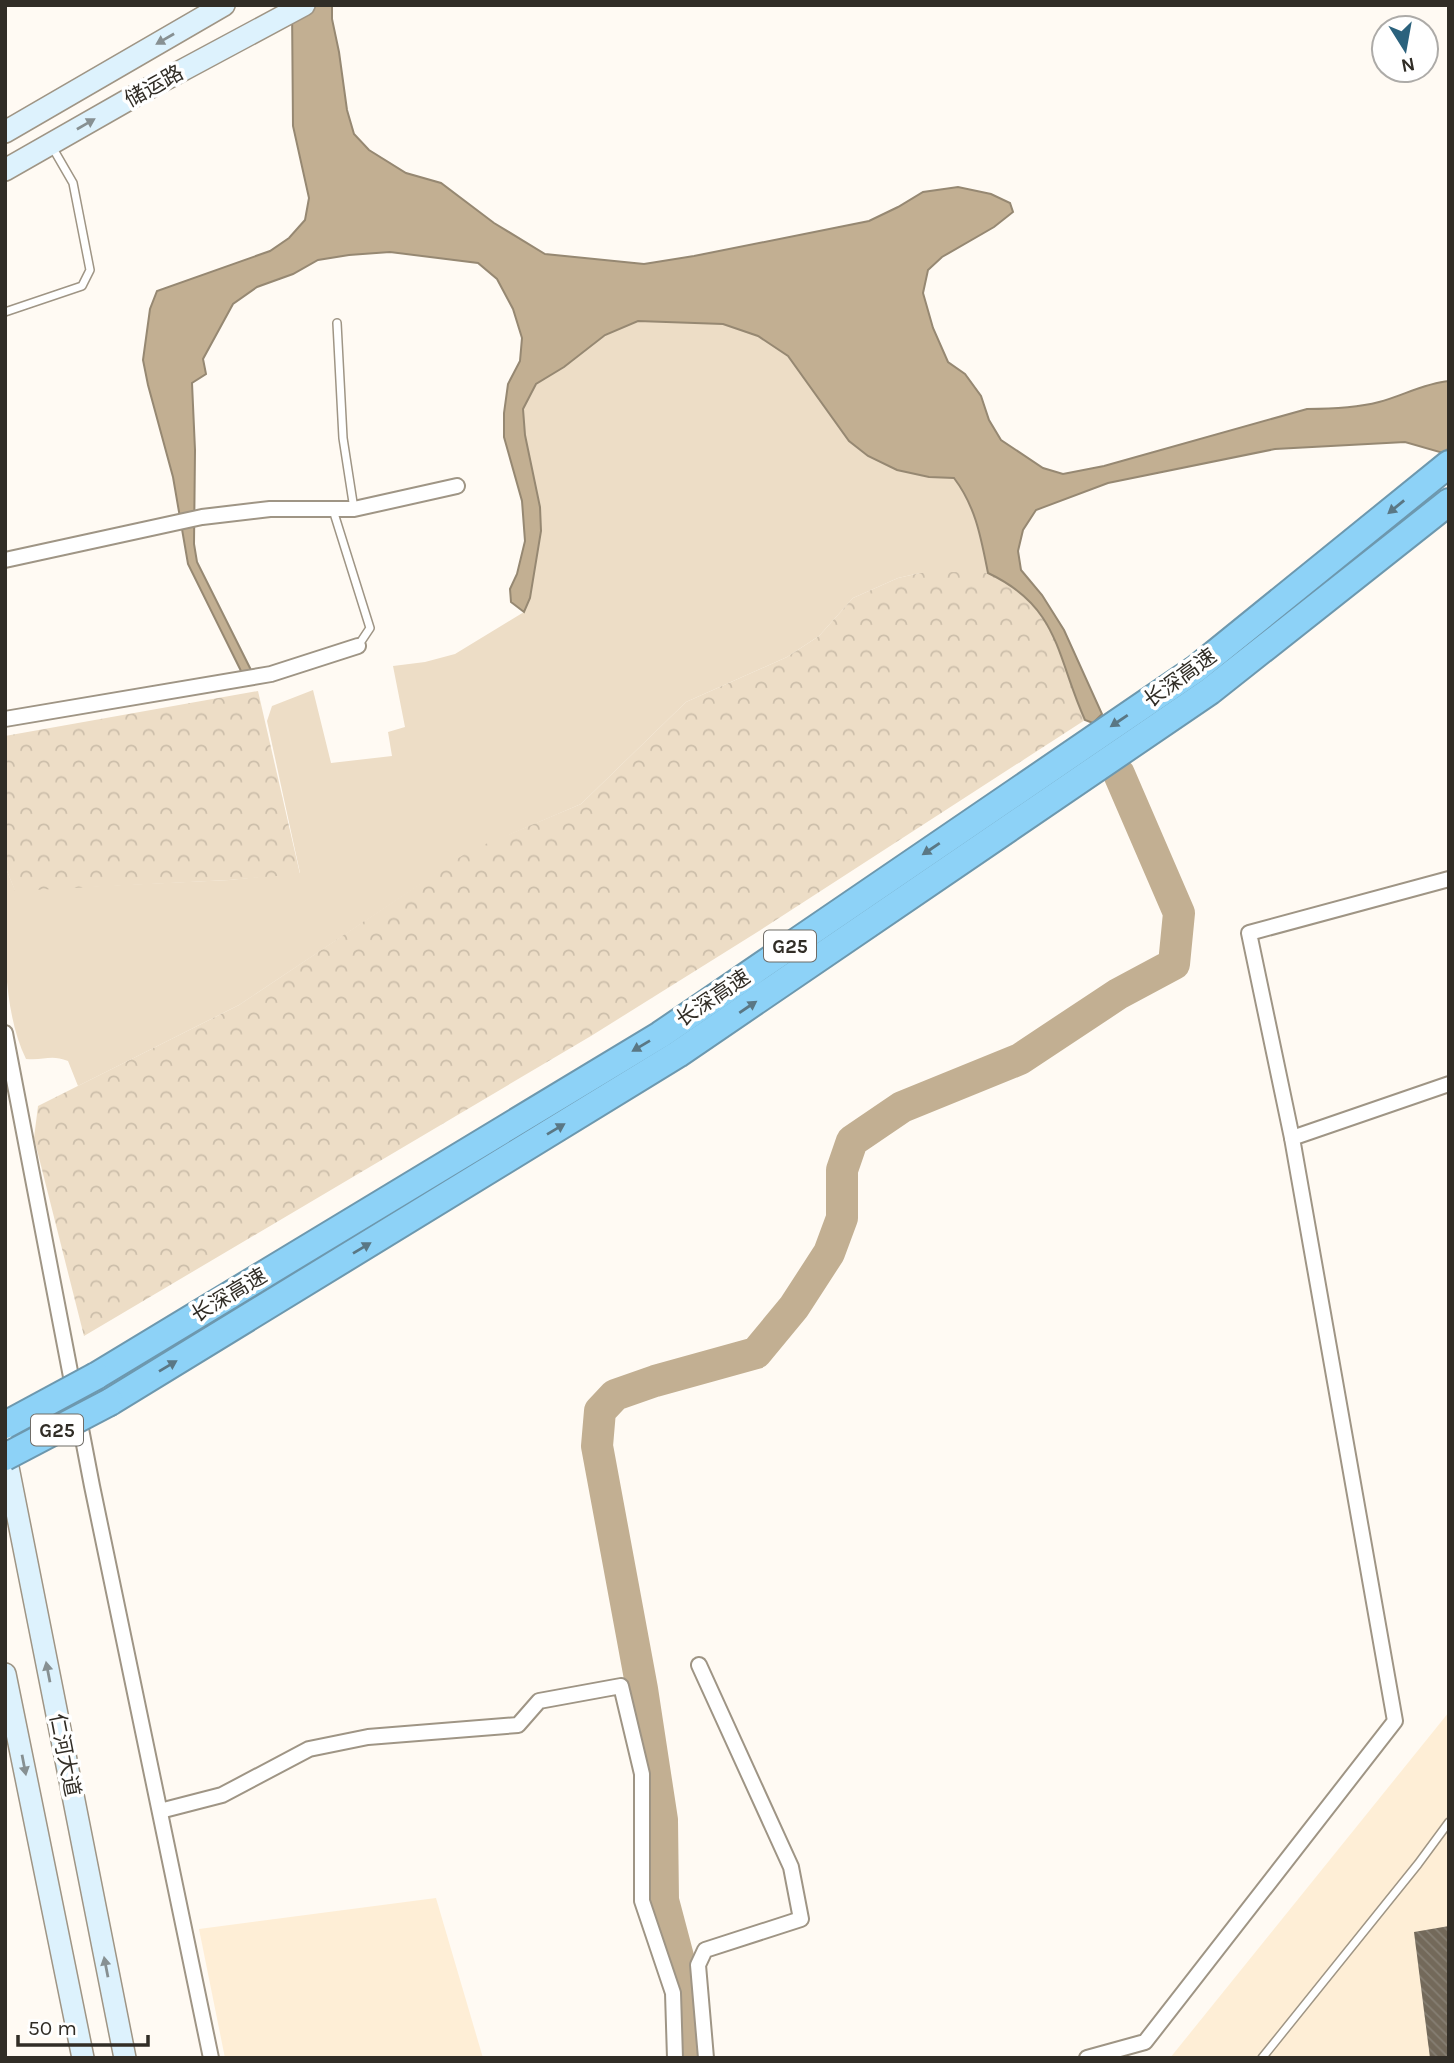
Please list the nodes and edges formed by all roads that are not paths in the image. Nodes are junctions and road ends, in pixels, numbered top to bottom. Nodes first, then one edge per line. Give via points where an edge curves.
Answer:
1 (224, 5) edge
2 (304, 5) edge
3 (5, 132) edge
4 (51, 144) junction
5 (5, 170) edge
6 (5, 312) edge
7 (337, 323) dead end
8 (1449, 464) edge
9 (457, 486) dead end
10 (1449, 502) edge
11 (354, 509) junction
12 (333, 510) junction
13 (5, 560) edge
14 (358, 646) joint
15 (5, 719) edge
16 (1449, 879) edge
17 (5, 1033) edge
18 (1449, 1084) edge
19 (1292, 1138) junction
20 (5, 1425) edge
21 (5, 1452) edge
22 (5, 1457) edge
23 (699, 1665) dead end
24 (5, 1674) edge
25 (160, 1811) junction
26 (1448, 1825) edge
27 (210, 2056) edge
28 (1263, 2057) edge
29 (83, 2058) edge
30 (125, 2058) edge
31 (194, 2058) edge
32 (675, 2058) edge
33 (706, 2058) edge
34 (1087, 2058) edge

1 -> 3 main road, 储运路
4 -> 2 main road, 储运路
4 - 5 main road, 储运路
4 - 6 lane via 73,183 90,270 82,286
7 - 11 lane via 343,438
8 -> 20 highway, 长深高速 / G25, bridge via 1196,669 660,1035 96,1376
9 - 11 street
22 -> 10 highway, 长深高速 / G25, bridge via 110,1402 678,1054 1210,691
11 - 12 street
12 - 13 street via 270,509 202,517
12 - 14 lane via 370,628
14 - 15 street via 271,674
16 - 19 street via 1249,933
17 - 25 street
18 - 19 street
19 - 34 street via 1395,1721 1145,2042
30 -> 21 main road, 仁河大道
23 - 33 street via 791,1867 801,1919 705,1950 698,1965
24 -> 29 main road, 仁河大道
25 - 27 street
25 - 32 street via 222,1795 309,1749 368,1737 518,1725 539,1701 621,1686 642,1774 642,1901 673,1993
26 - 28 lane
27 - 31 street

